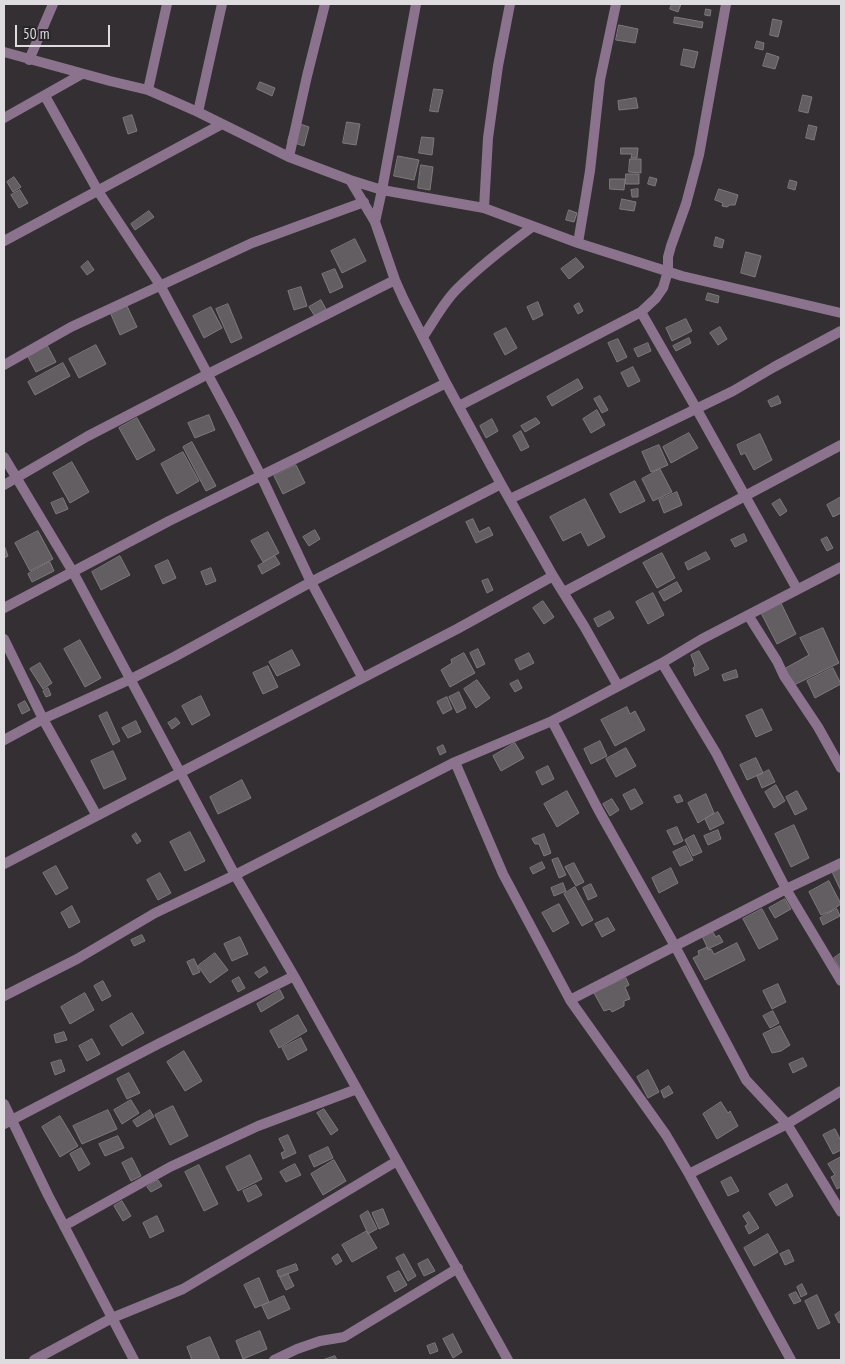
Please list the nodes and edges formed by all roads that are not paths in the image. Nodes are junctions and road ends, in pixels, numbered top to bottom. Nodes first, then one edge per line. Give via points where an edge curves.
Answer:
1 (53, 4) edge
2 (167, 4) edge
3 (222, 4) edge
4 (325, 4) edge
5 (416, 4) edge
6 (510, 4) edge
7 (616, 4) edge
8 (726, 4) edge
9 (4, 52) edge
10 (29, 60) junction
11 (82, 74) junction
12 (148, 90) junction
13 (44, 96) junction
14 (198, 112) junction
15 (4, 118) edge
16 (222, 124) junction
17 (288, 157) junction
18 (350, 180) junction
19 (382, 190) junction
20 (98, 191) junction
21 (364, 202) junction
22 (484, 208) junction
23 (375, 222) junction
24 (532, 227) junction
25 (4, 241) edge
26 (578, 243) junction
27 (668, 271) junction
28 (395, 280) junction
29 (160, 285) junction
30 (641, 312) junction
31 (841, 313) edge
32 (841, 331) edge
33 (423, 337) junction
34 (4, 365) edge
35 (208, 374) junction
36 (446, 383) junction
37 (459, 406) junction
38 (696, 408) junction
39 (841, 444) edge
40 (4, 457) edge
41 (261, 476) junction
42 (17, 478) junction
43 (501, 484) junction
44 (4, 485) edge
45 (744, 496) junction
46 (510, 499) junction
47 (841, 567) edge
48 (73, 572) junction
49 (553, 576) junction
50 (311, 582) junction
51 (797, 589) junction
52 (564, 592) junction
53 (4, 608) edge
54 (748, 615) junction
55 (4, 639) edge
56 (662, 663) junction
57 (362, 677) junction
58 (130, 679) junction
59 (618, 686) junction
60 (43, 719) junction
61 (552, 721) junction
62 (4, 740) edge
63 (455, 762) junction
64 (841, 768) edge
65 (180, 772) junction
66 (97, 816) junction
67 (4, 864) edge
68 (841, 864) edge
69 (235, 876) junction
70 (786, 889) junction
71 (675, 946) junction
72 (294, 976) junction
73 (841, 981) edge
74 (4, 996) edge
75 (570, 1000) junction
76 (357, 1089) junction
77 (841, 1091) edge
78 (4, 1104) edge
79 (8, 1122) edge
80 (787, 1124) junction
81 (397, 1161) junction
82 (689, 1174) junction
83 (841, 1212) edge
84 (64, 1226) junction
85 (458, 1268) junction
86 (112, 1318) junction
87 (34, 1360) edge
88 (134, 1360) edge
89 (274, 1360) edge
90 (508, 1360) edge
91 (791, 1360) edge

1 - 10 street
2 - 12 street
3 - 14 street
4 - 17 street
5 - 19 street
6 - 22 street via 498,66
7 - 26 street via 600,80
8 - 27 street via 699,155 668,257
9 - 10 street
10 - 11 street
11 - 12 street
11 - 13 street
12 - 14 street
13 - 15 street
13 - 20 street
14 - 16 street
16 - 17 street
16 - 20 street
17 - 18 street
18 - 19 street
18 - 21 street
19 - 22 street
19 - 23 street
20 - 25 street
20 - 29 street
21 - 23 street
21 - 29 street via 252,243
22 - 24 street
23 - 28 street
24 - 26 street
24 - 33 street via 456,290
26 - 27 street
27 - 30 street via 663,288
27 - 31 street
28 - 33 street
28 - 35 street
29 - 34 street via 71,327
29 - 35 street
30 - 37 street
30 - 38 street
32 - 38 street
33 - 36 street
35 - 41 street
35 - 42 street via 88,436
36 - 37 street
36 - 41 street
37 - 43 street
38 - 45 street
38 - 46 street
39 - 45 street
40 - 42 street
41 - 48 street
41 - 50 street
42 - 44 street
42 - 48 street
43 - 46 street
43 - 50 street
45 - 51 street
45 - 52 street
46 - 49 street
47 - 51 street
48 - 53 street
48 - 58 street
49 - 52 street
49 - 57 street
50 - 57 street
50 - 58 street
51 - 54 street
52 - 59 street
54 - 56 street
54 - 64 street
55 - 60 street
56 - 59 street
56 - 70 street via 716,754
57 - 65 street
58 - 60 street
58 - 65 street
59 - 61 street
60 - 62 street
60 - 66 street
61 - 63 street
61 - 71 street
63 - 69 street
63 - 75 street via 503,874
65 - 66 street
65 - 69 street
66 - 67 street
68 - 70 street
69 - 72 street
69 - 74 street via 154,913 77,959
70 - 71 street
70 - 73 street
71 - 75 street
71 - 80 street via 746,1080
72 - 76 street
72 - 79 street
75 - 82 street via 666,1135
76 - 81 street
76 - 84 street via 258,1126 170,1168
77 - 80 street
78 - 79 street
79 - 84 street
80 - 82 street
80 - 83 street
81 - 85 street
81 - 86 street via 183,1289
82 - 91 street
84 - 86 street
85 - 89 street via 344,1337 320,1341
85 - 90 street
86 - 87 street
86 - 88 street

